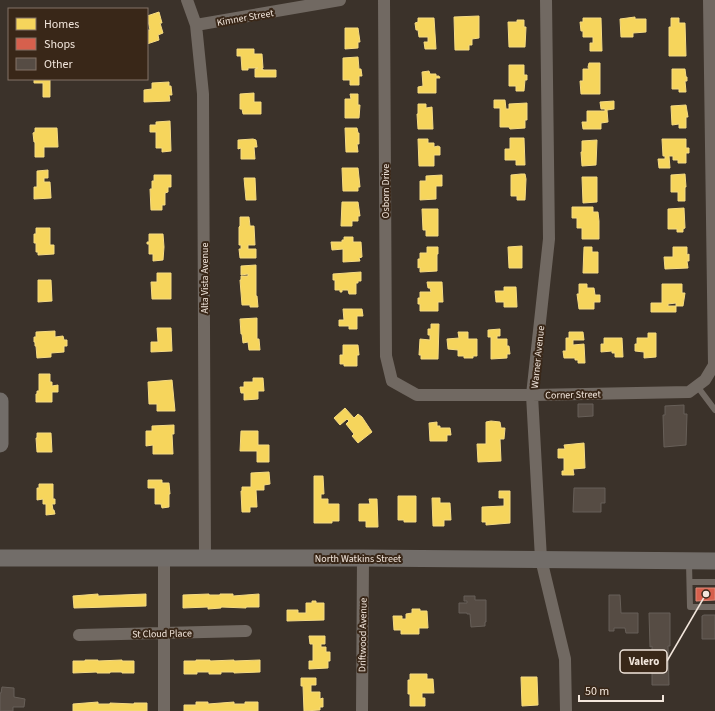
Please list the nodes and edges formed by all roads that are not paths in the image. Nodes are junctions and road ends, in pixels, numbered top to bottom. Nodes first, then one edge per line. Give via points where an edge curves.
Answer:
1 (187, 0) edge
2 (340, 0) edge
3 (384, 0) edge
4 (546, 0) edge
5 (709, 0) edge
6 (196, 25) junction
7 (392, 381) joint
8 (701, 383) junction
9 (532, 395) junction
10 (0, 401) edge
11 (715, 410) edge
12 (0, 444) edge
13 (0, 558) edge
14 (164, 558) junction
15 (205, 558) junction
16 (363, 558) junction
17 (541, 559) junction
18 (689, 560) junction
19 (715, 561) edge
20 (690, 582) junction
21 (710, 584) edge
22 (715, 607) edge
23 (246, 631) dead end
24 (164, 633) junction
25 (79, 635) dead end
26 (164, 711) edge
27 (362, 711) edge
28 (566, 711) edge

1 - 6 street, Alta Vista Avenue
2 - 6 street, Kimner Street
3 - 7 street, Osborn Drive via 386,356
4 - 9 street, Warner Avenue via 549,239
5 - 8 street via 714,364
6 - 15 street, Alta Vista Avenue via 203,94
7 - 9 street, Corner Street via 416,395
8 - 9 street, Corner Street via 688,392
8 - 11 lane
9 - 17 street, Warner Avenue
10 - 12 main road
13 - 14 main road, North Watkins Street
14 - 15 main road, North Watkins Street
14 - 24 street
15 - 16 main road, North Watkins Street
16 - 17 main road, North Watkins Street
16 - 27 street, Driftwood Avenue
17 - 18 main road, North Watkins Street
17 - 28 street, Warner Avenue via 565,659
18 - 19 main road, North Watkins Street
18 - 20 lane
20 - 21 lane
20 - 22 lane via 690,606 708,603
23 - 24 street, St Cloud Place
24 - 25 street, St Cloud Place
24 - 26 street

